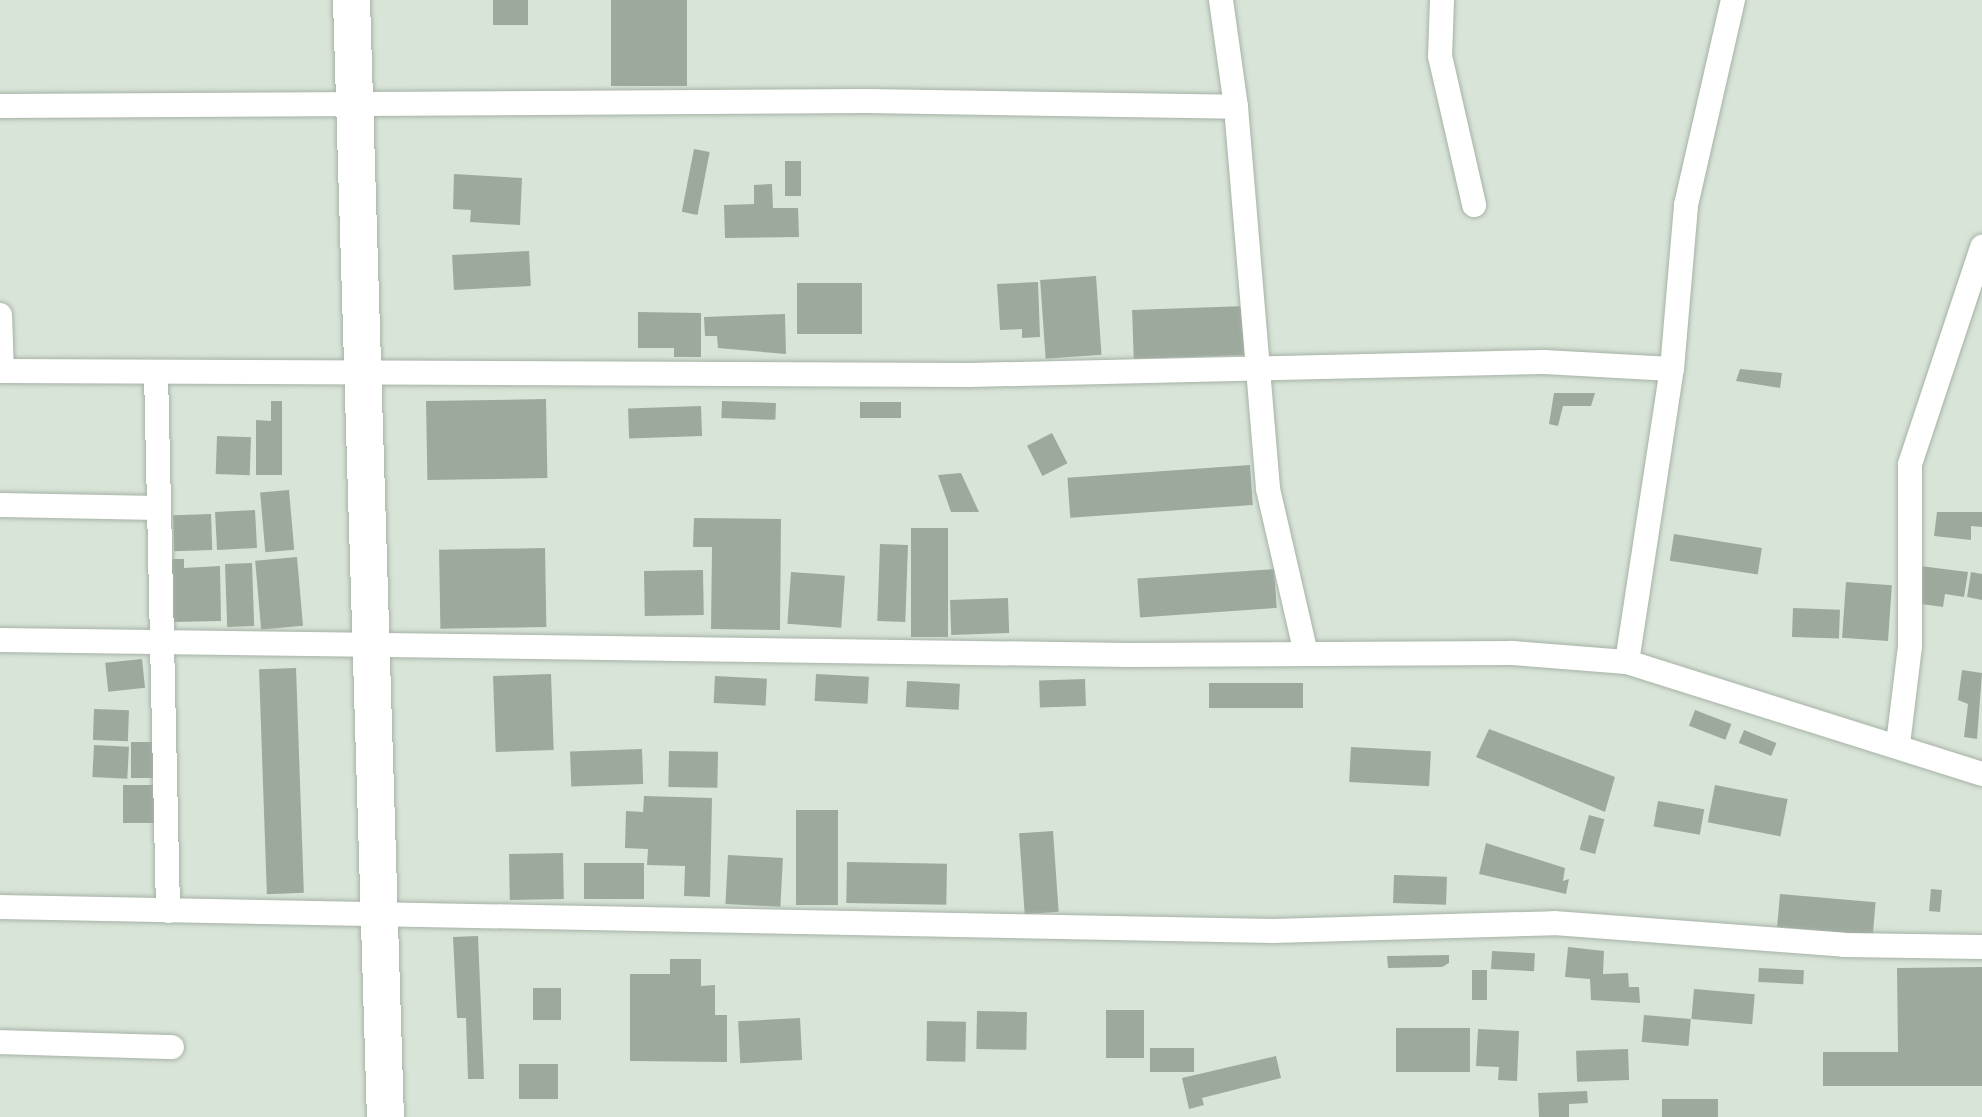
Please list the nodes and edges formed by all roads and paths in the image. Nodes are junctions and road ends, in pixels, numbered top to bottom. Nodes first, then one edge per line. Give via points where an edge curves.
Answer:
1 (351, 0) edge
2 (1221, 0) edge
3 (1442, 0) edge
4 (1733, 0) edge
5 (354, 104) junction
6 (0, 106) edge
7 (1237, 107) junction
8 (1474, 205) dead end
9 (1982, 247) edge
10 (1973, 303) edge
11 (0, 314) edge
12 (1254, 366) junction
13 (1672, 369) junction
14 (1, 371) edge
15 (156, 372) junction
16 (363, 375) junction
17 (0, 505) edge
18 (159, 508) junction
19 (0, 640) edge
20 (162, 643) junction
21 (372, 647) junction
22 (1306, 654) junction
23 (1627, 662) junction
24 (1898, 744) junction
25 (1982, 774) edge
26 (0, 908) edge
27 (168, 911) junction
28 (379, 915) junction
29 (1982, 947) edge
30 (0, 1042) edge
31 (172, 1047) dead end
32 (384, 1117) edge

1 - 5 main road
2 - 7 street
3 - 8 street via 1440,56
4 - 13 street via 1686,205
5 - 6 street
5 - 7 street via 866,101
5 - 16 main road
7 - 12 street
9 - 10 street
10 - 24 street via 1910,464 1910,646
11 - 14 street
12 - 13 street via 1545,362
12 - 16 street via 969,375
12 - 22 street via 1268,489
13 - 23 street
14 - 15 street
15 - 16 street
15 - 18 street
16 - 21 main road
17 - 18 street
18 - 20 street
19 - 20 street
20 - 21 street
20 - 27 street
21 - 22 street
21 - 28 main road
22 - 23 street via 1512,653
23 - 24 street
24 - 25 street
26 - 27 street
27 - 28 street
28 - 29 street via 1259,931 1554,923 1844,945
28 - 32 main road
30 - 31 street

